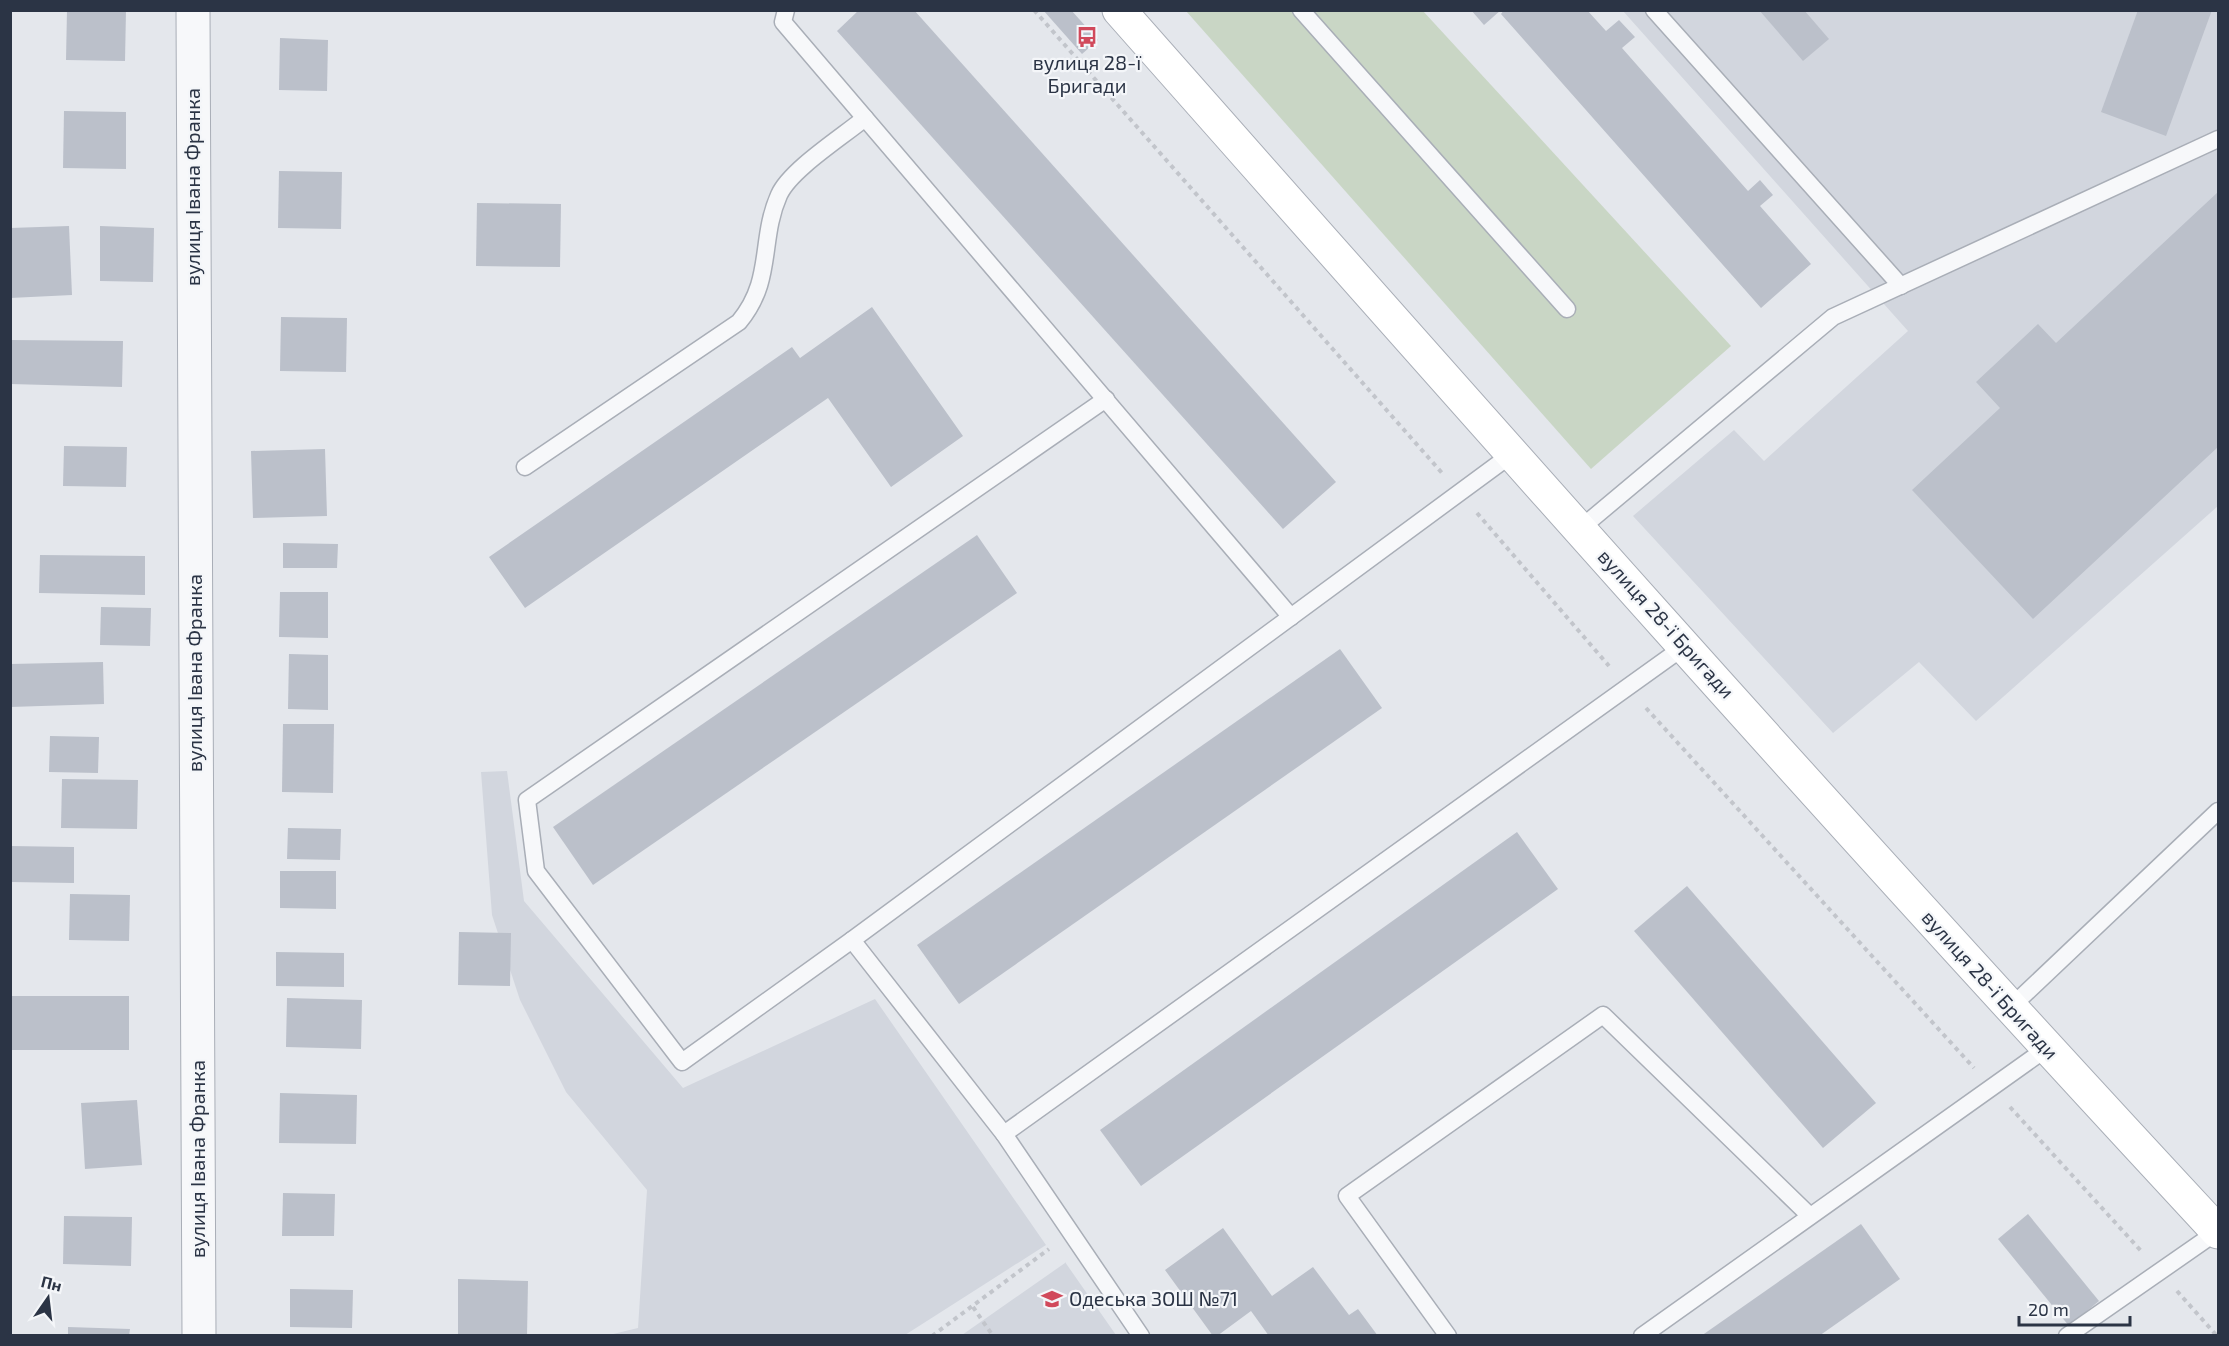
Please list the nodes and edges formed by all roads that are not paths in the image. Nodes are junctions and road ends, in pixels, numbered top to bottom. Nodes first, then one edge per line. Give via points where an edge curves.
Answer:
1 (193, 10) edge
2 (786, 10) edge
3 (1119, 10) edge
4 (1300, 10) edge
5 (1654, 10) edge
6 (865, 118) junction
7 (2218, 139) edge
8 (1901, 286) junction
9 (1567, 309) dead end
10 (1106, 399) junction
11 (1512, 454) junction
12 (525, 467) dead end
13 (1581, 528) junction
14 (1291, 617) junction
15 (1685, 646) junction
16 (2218, 811) edge
17 (852, 940) junction
18 (2010, 1008) junction
19 (2047, 1048) junction
20 (1004, 1134) junction
21 (1810, 1216) junction
22 (2218, 1231) edge
23 (199, 1335) edge
24 (1141, 1335) edge
25 (1448, 1335) edge
26 (1642, 1335) edge
27 (2067, 1335) edge

1 - 23 street, вулиця Івана Франка
2 - 6 lane via 783,22
3 - 11 street, вулиця 28-ї Бригади
4 - 9 lane
5 - 8 lane
6 - 10 lane
6 - 12 lane via 790,179 780,194 773,213 762,282 739,322
7 - 8 lane
8 - 13 lane via 1833,317
10 - 14 lane
10 - 17 lane via 527,800 536,871 682,1062
11 - 13 street, вулиця 28-ї Бригади
11 - 14 lane
13 - 15 street, вулиця 28-ї Бригади
14 - 17 lane
15 - 18 street, вулиця 28-ї Бригади
15 - 20 lane
16 - 18 lane
17 - 20 lane
18 - 19 street, вулиця 28-ї Бригади
19 - 21 lane
19 - 22 street, вулиця 28-ї Бригади
20 - 24 lane
21 - 25 lane via 1603,1016 1347,1196
21 - 26 lane
22 - 27 lane

